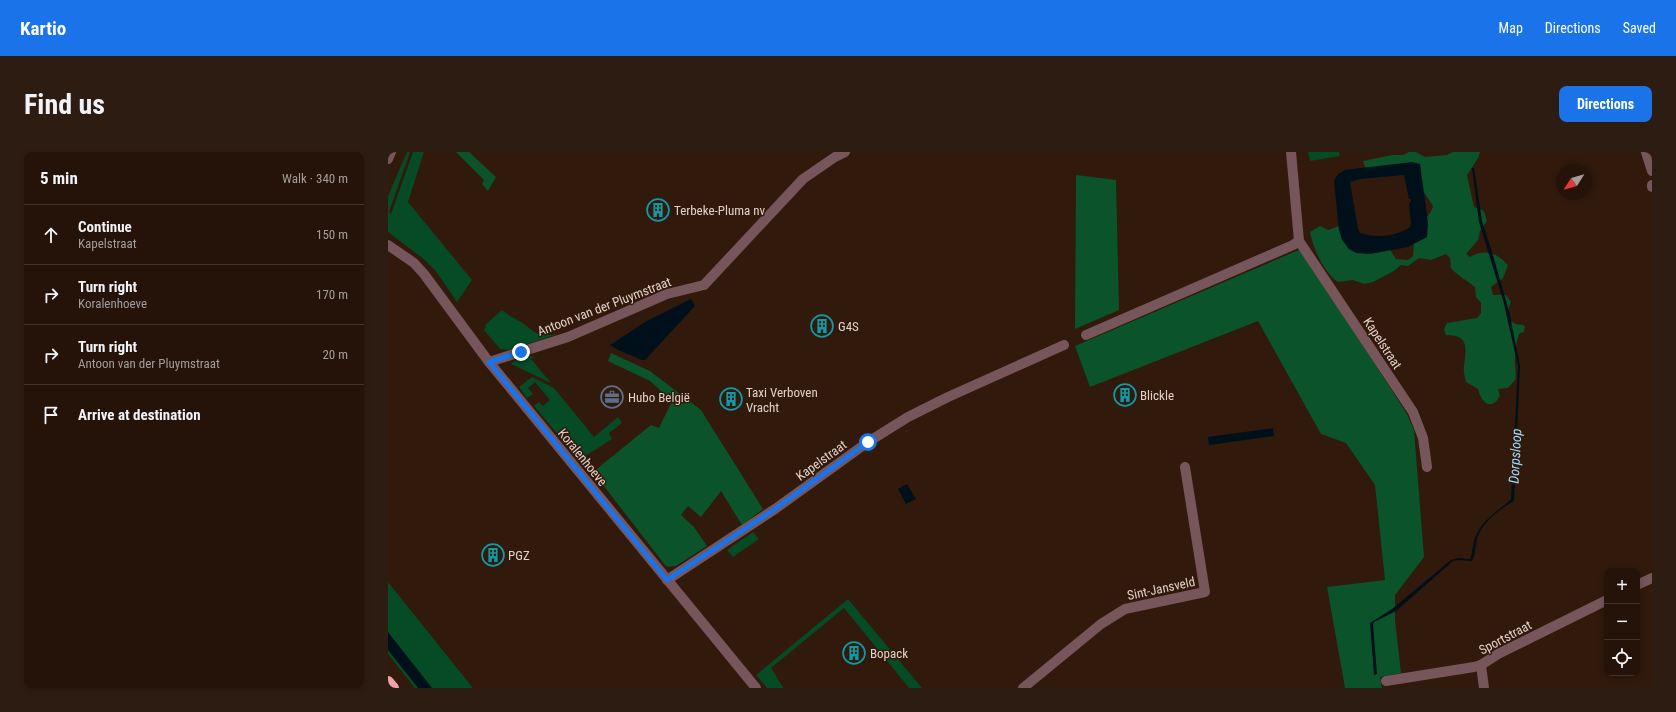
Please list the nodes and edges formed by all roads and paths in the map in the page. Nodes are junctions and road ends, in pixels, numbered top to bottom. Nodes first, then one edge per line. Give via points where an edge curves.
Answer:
1 (391, 152) edge
2 (845, 152) edge
3 (1291, 152) edge
4 (1646, 152) edge
5 (388, 159) edge
6 (1652, 171) edge
7 (1299, 241) junction
8 (388, 245) edge
9 (1086, 335) dead end
10 (1064, 345) dead end
11 (489, 362) junction
12 (1185, 467) dead end
13 (1427, 467) dead end
14 (1652, 578) edge
15 (667, 580) junction
16 (1640, 584) edge
17 (1604, 601) edge
18 (1481, 665) junction
19 (1386, 681) dead end
20 (388, 682) edge
21 (393, 688) edge
22 (756, 688) edge
23 (1023, 688) edge
24 (1484, 688) edge

1 - 5 street
2 - 11 street, Antoon van der Pluymstraat via 803,179 704,285 666,294 568,337
3 - 7 street
4 - 6 street
7 - 9 street
7 - 13 street, Kapelstraat via 1413,412 1423,438
8 - 11 street, Koralenhoeve via 414,263 424,274
10 - 15 street, Kapelstraat via 908,417
11 - 15 street, Koralenhoeve
12 - 23 street, Sint-Jansveld via 1205,592 1125,609 1101,624
14 - 16 street
15 - 22 street, Koralenhoeve
17 - 18 street, Sportstraat
18 - 19 street, Sportstraat
18 - 24 street
20 - 21 highway

